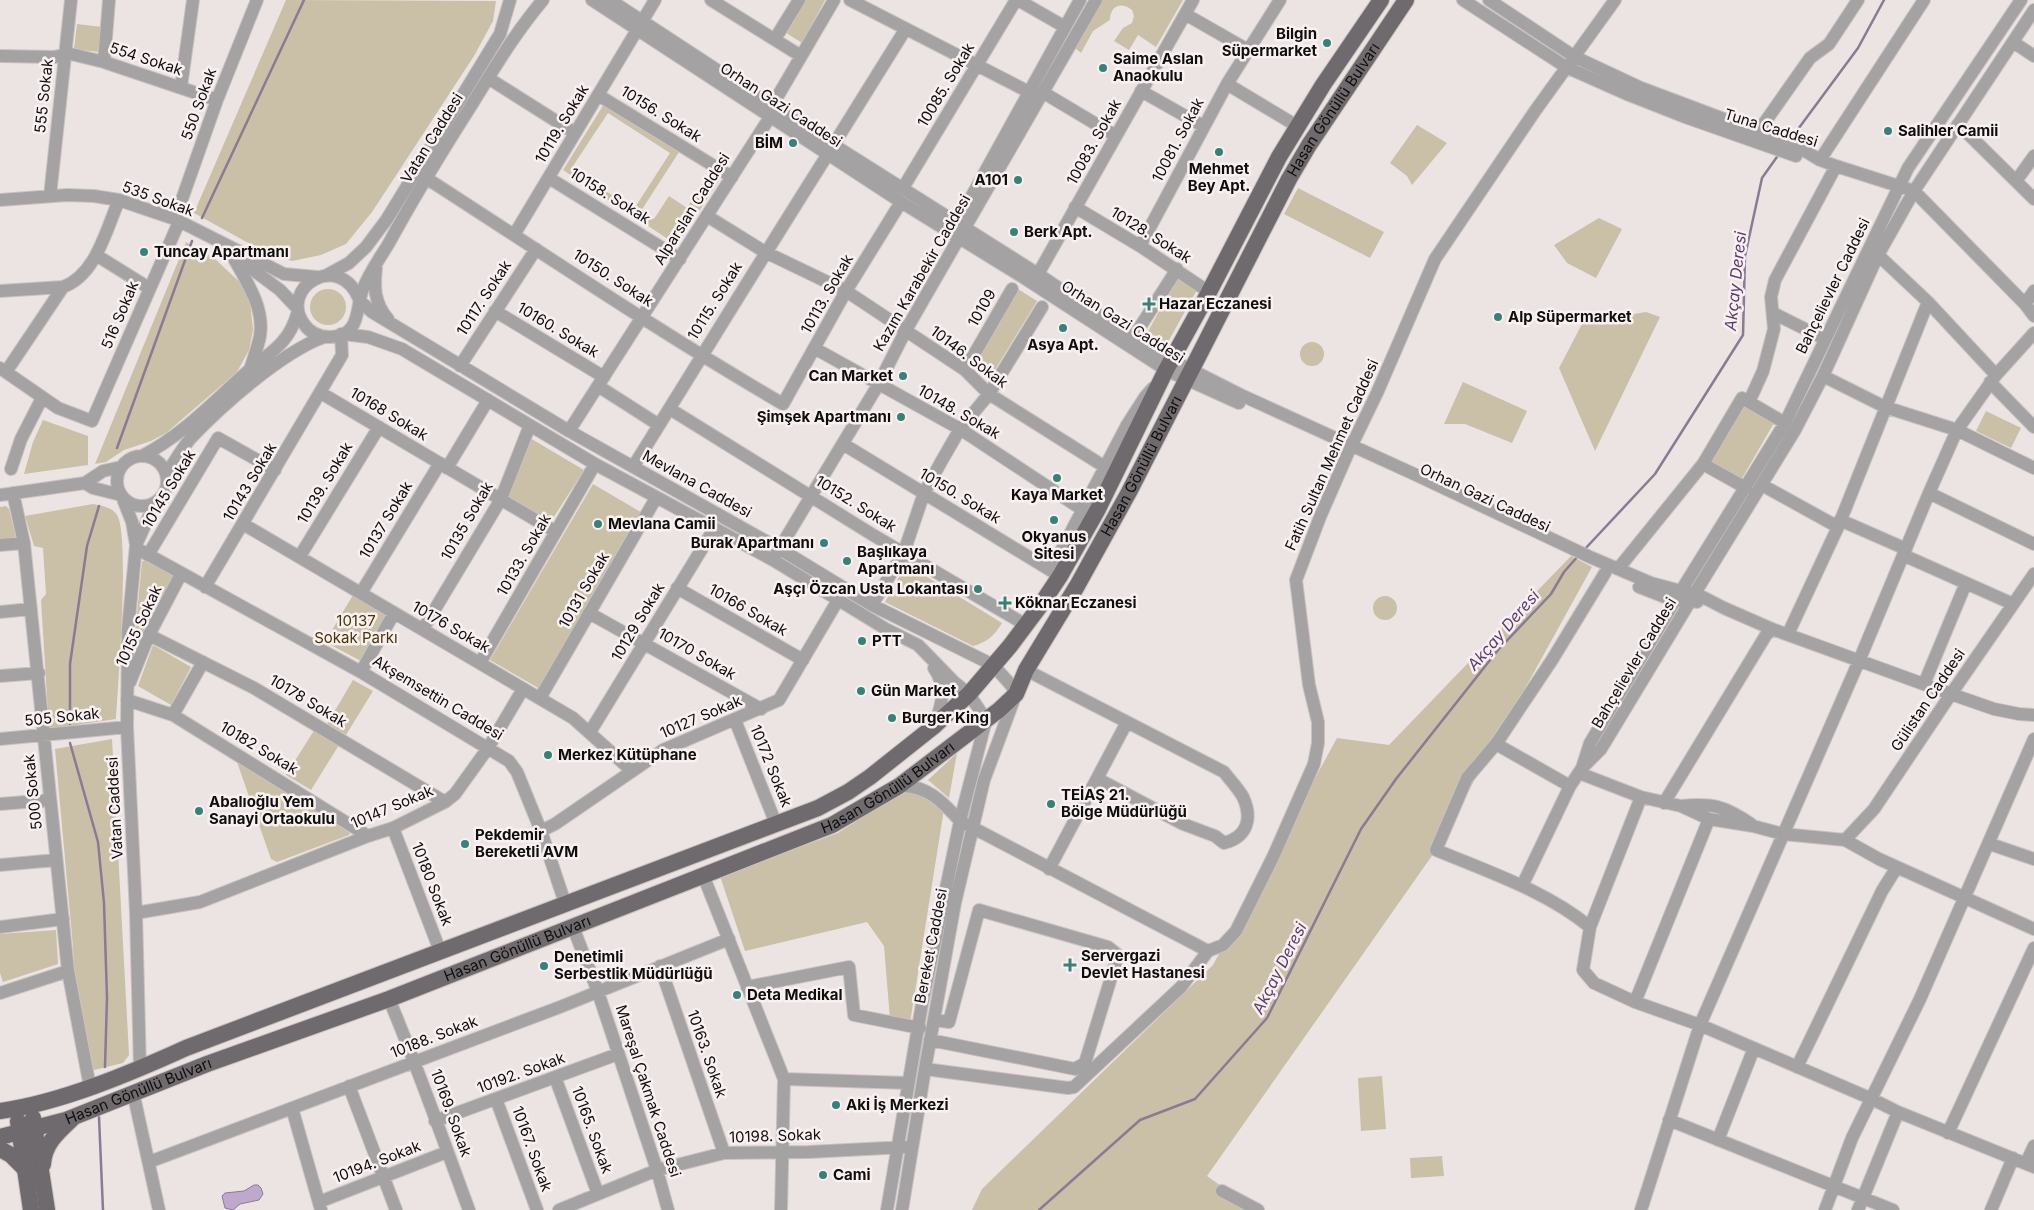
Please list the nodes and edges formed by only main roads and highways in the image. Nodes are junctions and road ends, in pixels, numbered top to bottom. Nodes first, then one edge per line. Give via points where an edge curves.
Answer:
1 (1380, 0) edge
2 (1406, 0) edge
3 (16, 1108) edge
4 (75, 1116) junction
5 (27, 1130) junction
6 (0, 1137) edge
7 (0, 1149) edge
8 (24, 1168) junction
9 (42, 1176) junction
10 (30, 1210) edge
11 (47, 1210) edge

1 - 3 main road, Hasan Gönüllü Bulvarı via 1297,126 1169,365 1098,509 1055,573 1026,625 968,694 933,728 848,792 818,808 186,1048 140,1069
2 - 4 main road, Hasan Gönüllü Bulvarı via 1309,145 1129,492 1026,670 1016,694 986,720 899,786 832,826 389,999
3 - 5 main road
4 - 5 main road, Hasan Gönüllü Bulvarı
4 - 9 main road via 47,1148
5 - 6 main road, Hasan Gönüllü Bulvarı
5 - 8 main road
5 - 9 main road
7 - 8 main road
8 - 10 main road
9 - 11 main road

